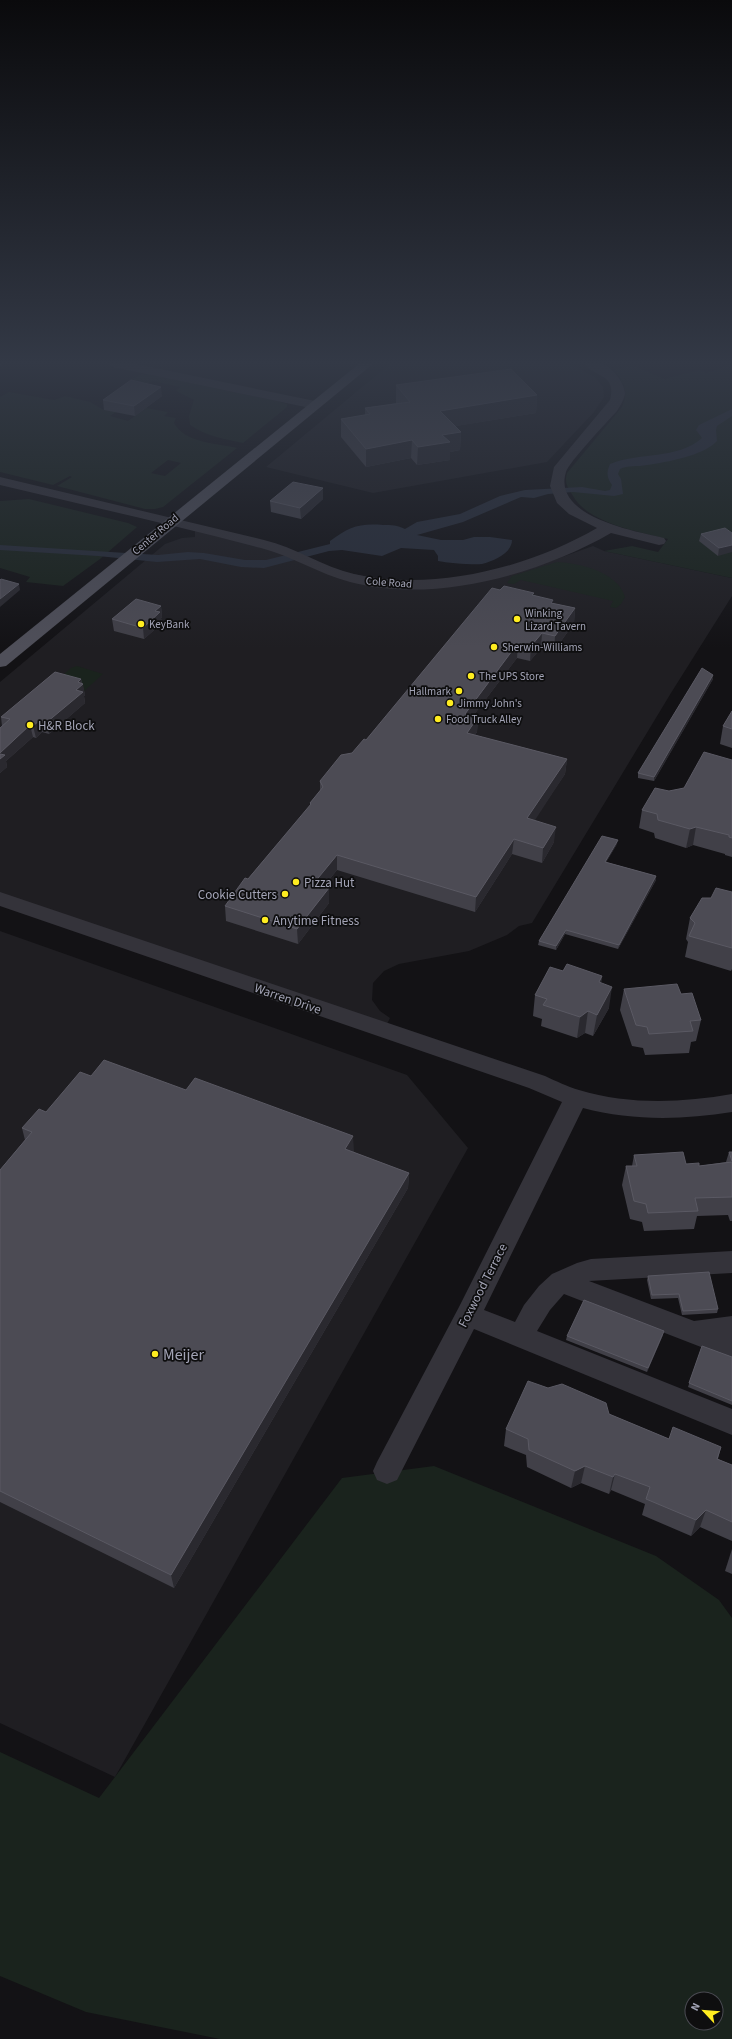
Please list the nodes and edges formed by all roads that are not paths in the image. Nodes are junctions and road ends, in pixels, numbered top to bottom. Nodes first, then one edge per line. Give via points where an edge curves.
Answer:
1 (249, 458) edge
2 (569, 458) edge
3 (0, 481) edge
4 (168, 523) junction
5 (608, 528) junction
6 (659, 541) dead end
7 (0, 662) edge
8 (0, 899) edge
9 (576, 1098) junction
10 (732, 1103) edge
11 (732, 1262) edge
12 (561, 1282) junction
13 (468, 1315) junction
14 (732, 1327) edge
15 (692, 1332) junction
16 (522, 1336) junction
17 (732, 1347) edge
18 (732, 1422) edge
19 (387, 1471) dead end

1 - 4 main road, Center Road
2 - 5 street via 557,477 563,499 588,519
3 - 4 street, Cole Road
4 - 5 street, Cole Road via 267,545 333,573 354,579 393,584 425,584 485,575 543,560 568,550
4 - 7 main road, Center Road
5 - 6 street
8 - 9 street, Warren Drive via 537,1082
9 - 10 street, Warren Drive via 615,1107 648,1110 702,1109
9 - 13 street, Foxwood Terrace
11 - 12 street via 591,1270 574,1274
12 - 15 street
12 - 16 street via 539,1303
13 - 16 street
13 - 19 street, Foxwood Terrace
14 - 15 street
15 - 17 street
16 - 18 street

